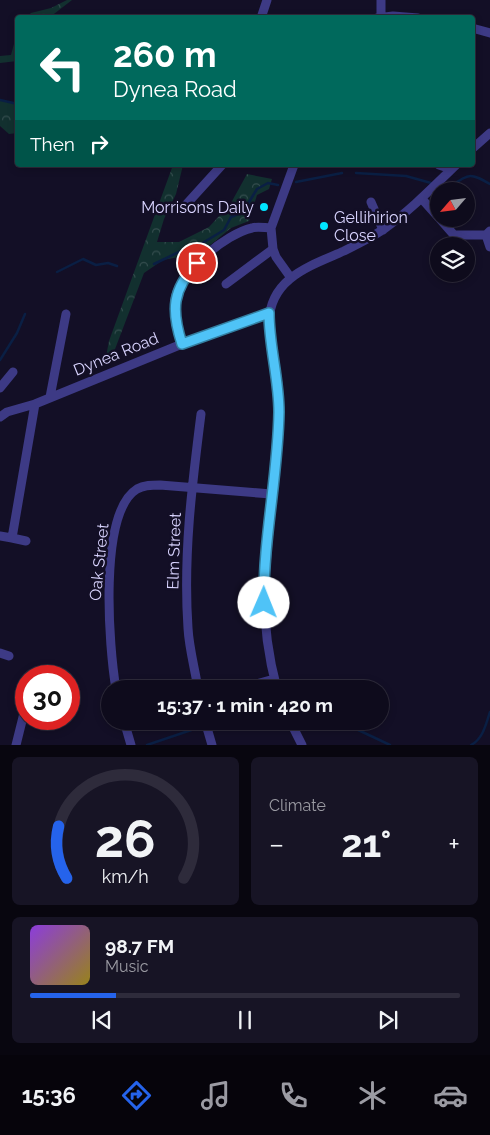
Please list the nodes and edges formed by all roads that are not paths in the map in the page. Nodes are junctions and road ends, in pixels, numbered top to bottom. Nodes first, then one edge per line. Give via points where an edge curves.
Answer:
1 (267, 0) edge
2 (381, 0) edge
3 (263, 15) edge
4 (379, 15) edge
5 (475, 29) edge
6 (490, 33) edge
7 (490, 133) edge
8 (475, 146) edge
9 (220, 167) edge
10 (293, 167) edge
11 (454, 167) edge
12 (422, 199) junction
13 (371, 202) dead end
14 (183, 208) dead end
15 (430, 208) edge
16 (272, 228) junction
17 (448, 228) edge
18 (383, 230) junction
19 (488, 233) edge
20 (490, 247) edge
21 (274, 249) junction
22 (291, 278) junction
23 (226, 284) dead end
24 (269, 313) junction
25 (66, 314) dead end
26 (182, 344) junction
27 (13, 372) dead end
28 (0, 388) edge
29 (50, 397) junction
30 (35, 404) junction
31 (201, 414) dead end
32 (0, 417) edge
33 (192, 488) junction
34 (271, 494) junction
35 (0, 536) edge
36 (12, 538) junction
37 (26, 541) dead end
38 (274, 679) joint
39 (114, 680) edge
40 (196, 680) edge
41 (270, 680) edge
42 (20, 730) edge
43 (127, 730) edge
44 (208, 730) edge
45 (294, 730) edge
46 (16, 745) edge
47 (131, 745) edge
48 (212, 745) edge
49 (302, 745) edge

1 - 3 street
2 - 4 street
5 - 6 street
7 - 8 street
9 - 14 street
10 - 16 street
11 - 12 street
12 - 15 street
12 - 18 street
13 - 18 street
16 - 21 street
16 - 26 street via 254,228 236,235 206,255 187,273 175,304 176,326
17 - 19 street via 454,234
18 - 22 street
19 - 20 street
21 - 22 street
21 - 23 street
22 - 24 street via 278,291
24 - 26 street, Dynea Road
24 - 34 street via 279,414
25 - 29 street
26 - 29 street, Dynea Road
27 - 28 street
29 - 30 street, Dynea Road
30 - 32 street, Dynea Road
30 - 36 street
31 - 33 street, Elm Street
33 - 34 street, Oak Street
33 - 39 street, Oak Street via 147,485 132,494 121,510 110,570 111,661
33 - 40 street, Elm Street via 187,561 188,630
34 - 38 street via 264,617
35 - 36 street
36 - 37 street
38 - 41 street
42 - 46 street
43 - 47 street
44 - 48 street
45 - 49 street

